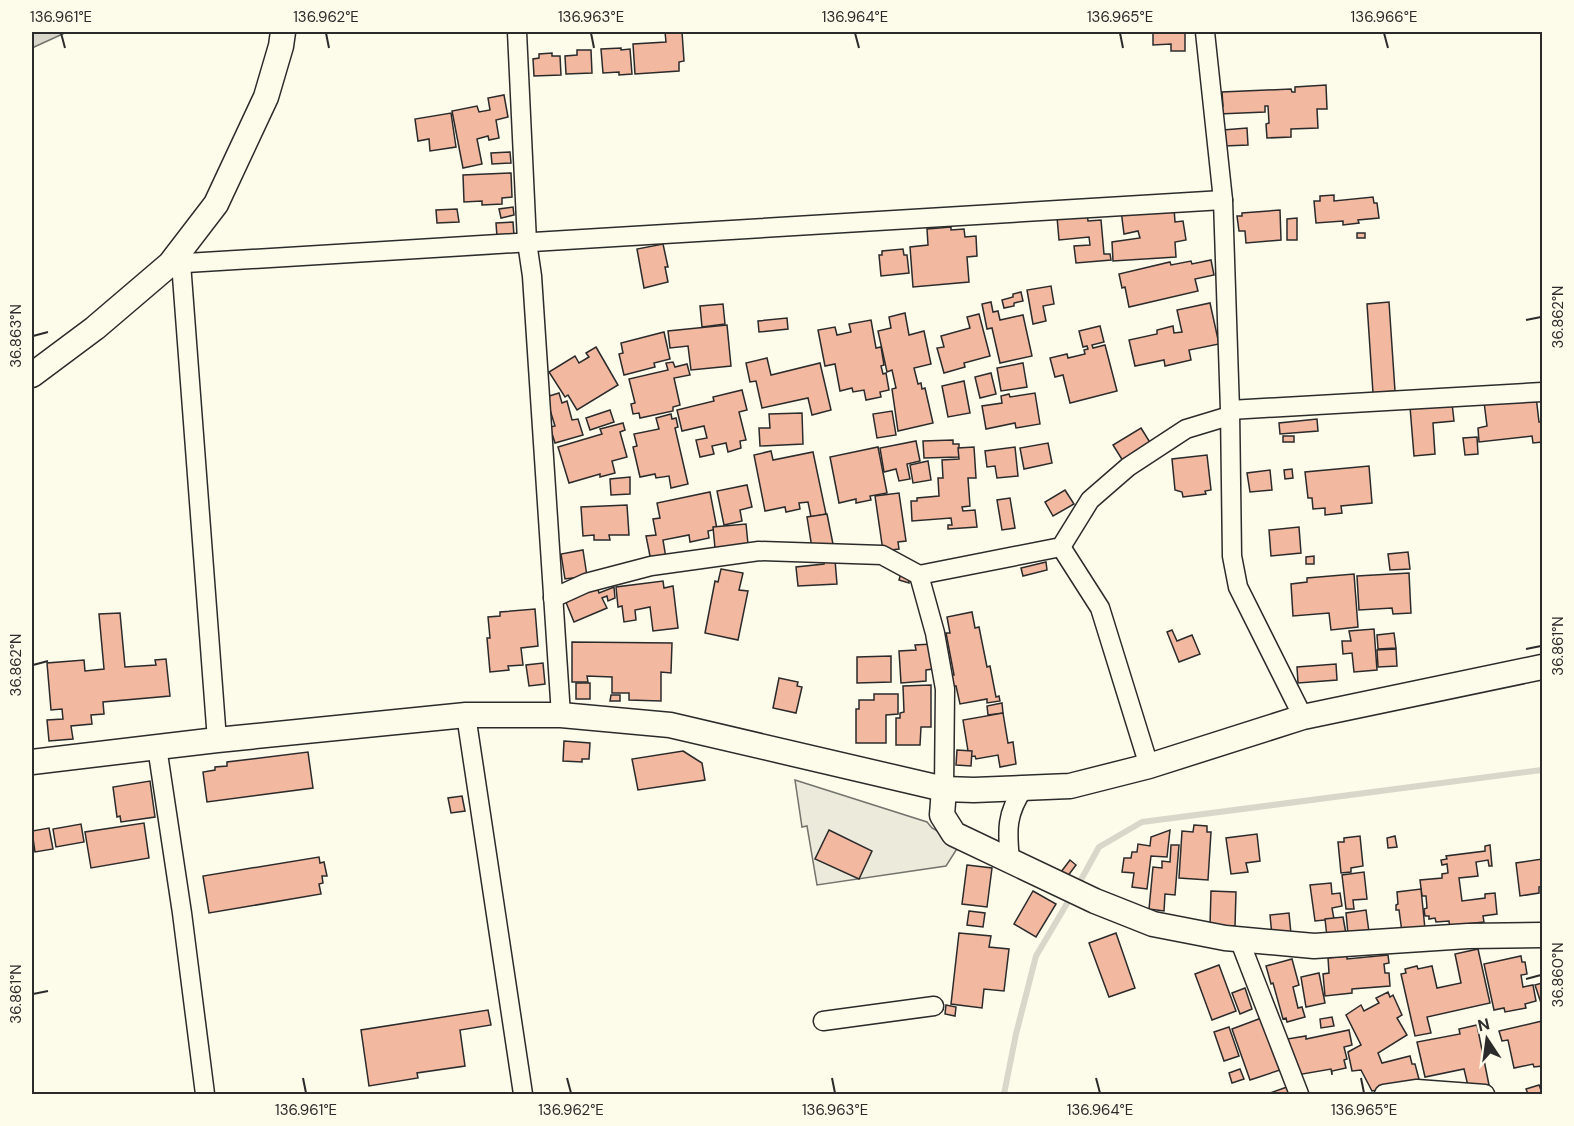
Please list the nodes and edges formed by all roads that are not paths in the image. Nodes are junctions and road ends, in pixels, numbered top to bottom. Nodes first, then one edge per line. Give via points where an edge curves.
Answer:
1 (283, 32) edge
2 (517, 32) edge
3 (1205, 32) edge
4 (1223, 200) junction
5 (528, 242) junction
6 (175, 264) junction
7 (32, 375) edge
8 (1542, 392) edge
9 (1230, 413) junction
10 (1061, 547) junction
11 (919, 575) junction
12 (553, 598) junction
13 (1542, 667) edge
14 (466, 715) junction
15 (561, 715) junction
16 (1303, 717) junction
17 (217, 740) junction
18 (157, 747) junction
19 (32, 762) edge
20 (1149, 765) junction
21 (1024, 788) junction
22 (944, 789) junction
23 (1010, 861) junction
24 (1542, 935) edge
25 (1239, 939) junction
26 (934, 1006) dead end
27 (823, 1021) dead end
28 (206, 1095) edge
29 (523, 1095) edge
30 (1299, 1095) edge
31 (1384, 1095) edge
32 (1485, 1095) edge

1 - 6 street via 266,97 216,204
2 - 5 street
3 - 4 street
4 - 5 street
4 - 9 street
5 - 6 street
5 - 12 street
6 - 7 street
6 - 17 street
8 - 9 street
9 - 10 street via 1186,429 1128,467 1090,500
9 - 16 street via 1232,556 1238,587
10 - 11 street
10 - 20 street via 1100,608
11 - 12 street via 882,555 759,551 651,566 586,583
11 - 22 street via 945,689
12 - 15 street
13 - 16 street
14 - 15 street
14 - 17 street
14 - 29 street
15 - 22 street via 670,725
16 - 20 street
17 - 18 street
18 - 19 street
18 - 28 street
20 - 21 street via 1070,786
21 - 22 street
21 - 23 street via 1015,801 1008,827
22 - 23 street via 942,815 954,834
23 - 25 street via 1153,924
24 - 25 street via 1314,946
25 - 30 street
26 - 27 street
31 - 32 street via 1417,1089

